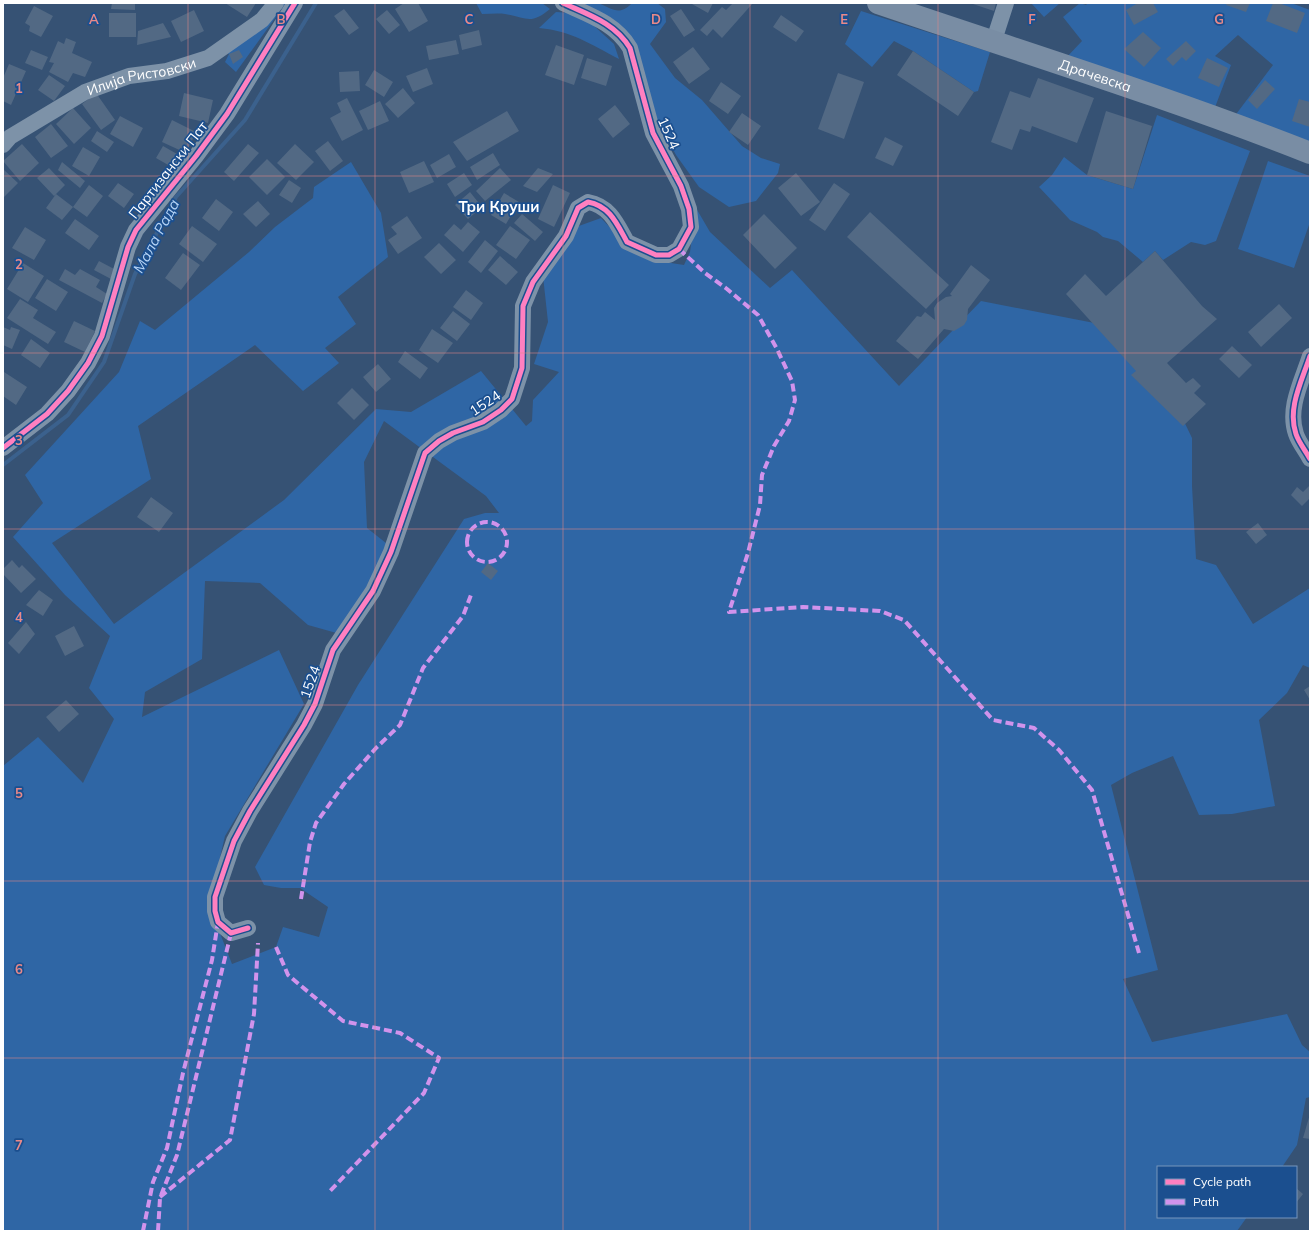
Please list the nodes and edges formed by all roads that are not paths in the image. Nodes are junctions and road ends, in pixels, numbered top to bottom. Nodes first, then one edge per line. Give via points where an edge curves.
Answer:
1 (276, 3) edge
2 (294, 3) edge
3 (563, 3) edge
4 (878, 3) edge
5 (1006, 3) edge
6 (994, 40) junction
7 (3, 145) edge
8 (1310, 153) edge
9 (1310, 356) edge
10 (3, 448) edge
11 (1310, 459) edge
12 (248, 928) dead end

1 - 7 street, Илија Ристовски via 262,20 208,58 167,71 129,76 85,92 10,137
2 - 10 street, Партизански Пат via 227,114 136,230 128,248 102,336 88,363 47,414
3 - 12 street, 1524 via 608,24 622,35 630,48 652,132 681,186 689,208 691,227 678,248 669,255 656,255 627,242 615,219 603,207 588,202 578,208 566,236 526,296 523,306 522,368 512,399 483,422 453,433 425,453 391,552 373,591 333,650 315,704 250,810 234,841 215,897 215,911 218,922 231,933
4 - 6 main road, Драчевска
5 - 6 street
6 - 8 main road, Драчевска via 1253,130
9 - 11 street via 1294,404 1293,418 1296,435

